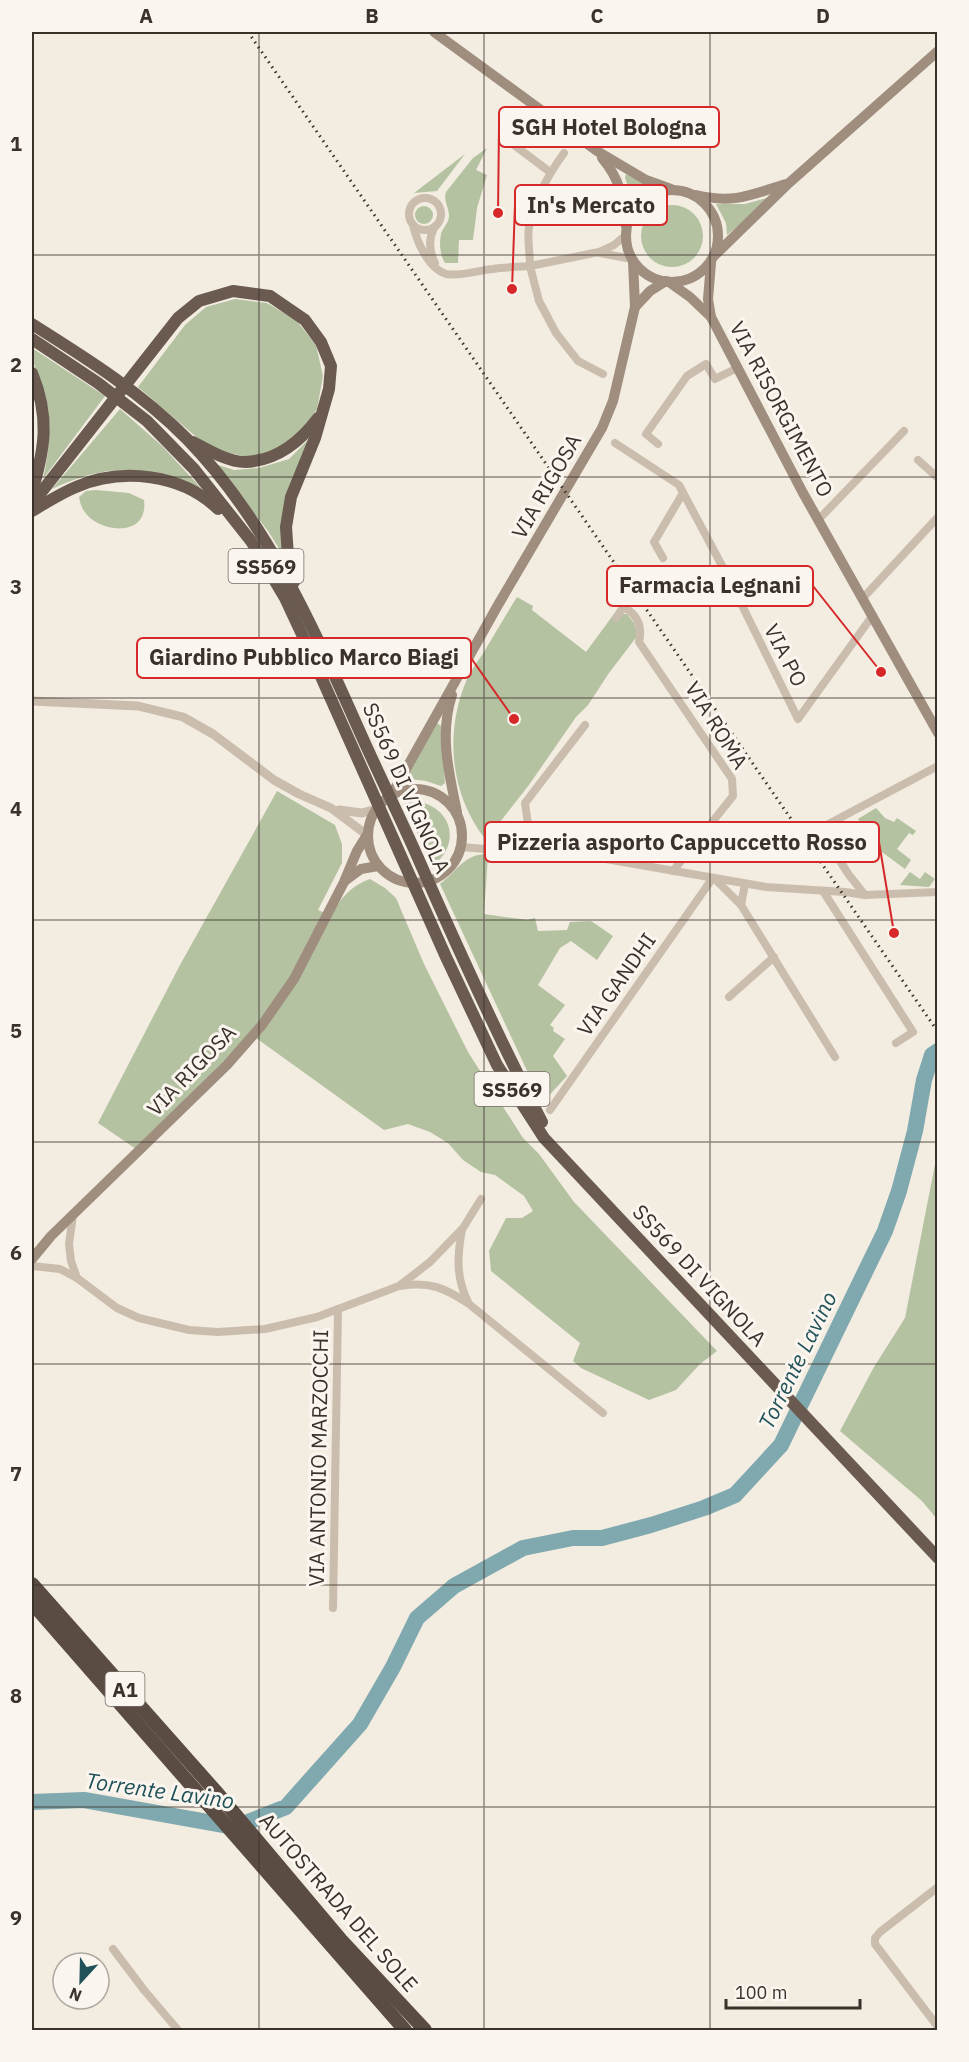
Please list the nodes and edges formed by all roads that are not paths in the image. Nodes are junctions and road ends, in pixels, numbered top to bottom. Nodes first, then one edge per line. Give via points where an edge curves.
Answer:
1 (435, 32) edge
2 (938, 51) edge
3 (537, 105) junction
4 (597, 151) junction
5 (564, 153) dead end
6 (550, 172) junction
7 (789, 183) junction
8 (674, 190) junction
9 (690, 193) junction
10 (413, 225) junction
11 (434, 228) junction
12 (626, 234) junction
13 (599, 252) junction
14 (713, 259) junction
15 (633, 260) junction
16 (530, 266) junction
17 (438, 270) junction
18 (668, 282) junction
19 (634, 307) junction
20 (711, 317) junction
21 (32, 324) edge
22 (32, 339) edge
23 (737, 368) junction
24 (32, 373) edge
25 (603, 374) dead end
26 (323, 412) junction
27 (904, 431) dead end
28 (187, 439) junction
29 (615, 443) dead end
30 (658, 444) dead end
31 (918, 460) dead end
32 (938, 478) edge
33 (38, 490) edge
34 (683, 493) junction
35 (32, 504) edge
36 (32, 511) edge
37 (938, 518) edge
38 (819, 519) junction
39 (251, 541) junction
40 (663, 558) dead end
41 (296, 594) junction
42 (863, 598) junction
43 (873, 615) junction
44 (616, 618) dead end
45 (460, 672) junction
46 (32, 701) edge
47 (585, 725) dead end
48 (938, 733) edge
49 (938, 766) edge
50 (392, 794) junction
51 (331, 808) junction
52 (375, 809) junction
53 (459, 818) junction
54 (367, 835) junction
55 (461, 846) junction
56 (532, 853) junction
57 (378, 866) junction
58 (673, 871) junction
59 (849, 875) junction
60 (714, 879) junction
61 (344, 882) junction
62 (745, 884) junction
63 (823, 891) junction
64 (844, 892) junction
65 (938, 892) edge
66 (866, 895) junction
67 (741, 904) junction
68 (774, 957) junction
69 (729, 997) dead end
70 (896, 1043) dead end
71 (835, 1057) dead end
72 (550, 1110) dead end
73 (481, 1199) dead end
74 (605, 1203) junction
75 (73, 1215) junction
76 (462, 1228) junction
77 (32, 1259) edge
78 (32, 1266) edge
79 (77, 1278) junction
80 (399, 1286) junction
81 (469, 1304) junction
82 (338, 1309) junction
83 (603, 1413) dead end
84 (938, 1558) edge
85 (32, 1584) edge
86 (32, 1604) edge
87 (333, 1608) dead end
88 (938, 1887) edge
89 (113, 1949) dead end
90 (938, 2027) edge
91 (178, 2031) edge
92 (405, 2031) edge
93 (425, 2031) edge

1 - 3 main road
2 - 7 main road
3 - 4 main road
3 - 6 street via 510,142
4 - 8 main road via 646,180
4 - 12 main road via 620,186
5 - 6 street
6 - 16 street via 529,228
7 - 9 main road via 742,198 715,200
7 - 14 main road
8 - 9 main road
8 - 12 main road via 660,191 636,207
9 - 14 main road via 716,219 718,244
10 - 11 street via 423,230
10 - 11 street via 409,217 411,207 417,200 427,198 436,202 441,211
10 - 17 street via 421,247
11 - 17 street via 430,245
12 - 13 street
12 - 15 main road
13 - 15 street
13 - 16 street
14 - 18 main road via 696,276
14 - 20 main road, VIA RISORGIMENTO via 708,299
15 - 18 main road via 643,272
15 - 19 main road, VIA RIGOSA
16 - 17 street via 453,275
16 - 25 street via 539,301 556,333 578,361
18 - 19 main road via 650,291
18 - 20 main road, VIA RISORGIMENTO
19 - 45 main road, VIA RIGOSA via 614,401 602,428
20 - 23 main road, VIA RISORGIMENTO
21 - 28 highway, SS569 DI VIGNOLA / SS569 via 147,403
22 - 39 highway, SS569 DI VIGNOLA / SS569 via 147,422 194,469
23 - 30 street via 715,379 706,364 687,376 646,434
23 - 38 main road, VIA RISORGIMENTO
24 - 33 highway via 45,439
26 - 28 highway via 308,432 279,455 260,459 244,462 214,454
26 - 33 highway via 331,366 321,342 305,320 270,296 233,291 199,301 178,318
26 - 41 highway via 291,497 286,527
27 - 38 street, VIA RISORGIMENTO
28 - 41 highway, SS569 DI VIGNOLA / SS569 via 254,521
29 - 34 street, VIA PO via 679,485
31 - 32 street
33 - 35 highway
34 - 40 street via 654,542
34 - 43 street, VIA PO via 798,719
36 - 39 highway via 76,487 106,478 146,476 183,484 209,500
37 - 42 street
38 - 42 main road, VIA RISORGIMENTO
39 - 74 highway, SS569 DI VIGNOLA / SS569 via 285,598 497,1065 544,1138
41 - 74 highway, SS569 DI VIGNOLA / SS569 via 509,1059 543,1125
42 - 43 main road, VIA RISORGIMENTO
43 - 48 main road, VIA RISORGIMENTO
44 - 58 street, VIA ROMA via 622,609 634,615 640,627 639,642 732,779 733,796
45 - 50 main road, VIA RIGOSA
45 - 53 main road, VIA RIGOSA via 448,708 445,739
46 - 51 street via 138,706 183,717 274,780
47 - 56 street via 525,803
49 - 59 street via 819,829
50 - 52 main road
50 - 53 main road via 412,789 433,792 450,804
51 - 52 street via 350,813
51 - 54 street
52 - 54 main road
53 - 55 main road
54 - 57 main road
54 - 61 main road, VIA RIGOSA
55 - 56 street
55 - 57 main road via 451,868 428,882 399,881
56 - 58 street via 606,859
57 - 61 main road via 361,869
58 - 60 street
59 - 64 street via 849,886
59 - 66 street
60 - 62 street
60 - 67 street
60 - 72 street, VIA GANDHI
61 - 75 main road, VIA RIGOSA via 294,979 262,1025 227,1065
62 - 63 street
62 - 67 street
63 - 64 street
63 - 70 street via 913,1032
64 - 66 street
65 - 66 street
67 - 68 street
68 - 69 street
68 - 71 street
73 - 76 street
74 - 84 highway, SS569 DI VIGNOLA / SS569
75 - 77 main road, VIA RIGOSA
75 - 79 street via 70,1253
76 - 80 street via 430,1262
76 - 81 street via 457,1268
78 - 79 street via 60,1269
79 - 82 street via 117,1308 139,1318 189,1330 265,1329
80 - 81 street via 433,1286 448,1290
80 - 82 street
81 - 83 street
82 - 87 street, VIA ANTONIO MARZOCCHI
85 - 93 highway, AUTOSTRADA DEL SOLE / A1
86 - 92 highway, AUTOSTRADA DEL SOLE / A1
88 - 90 street via 880,1932 875,1944
89 - 91 street

